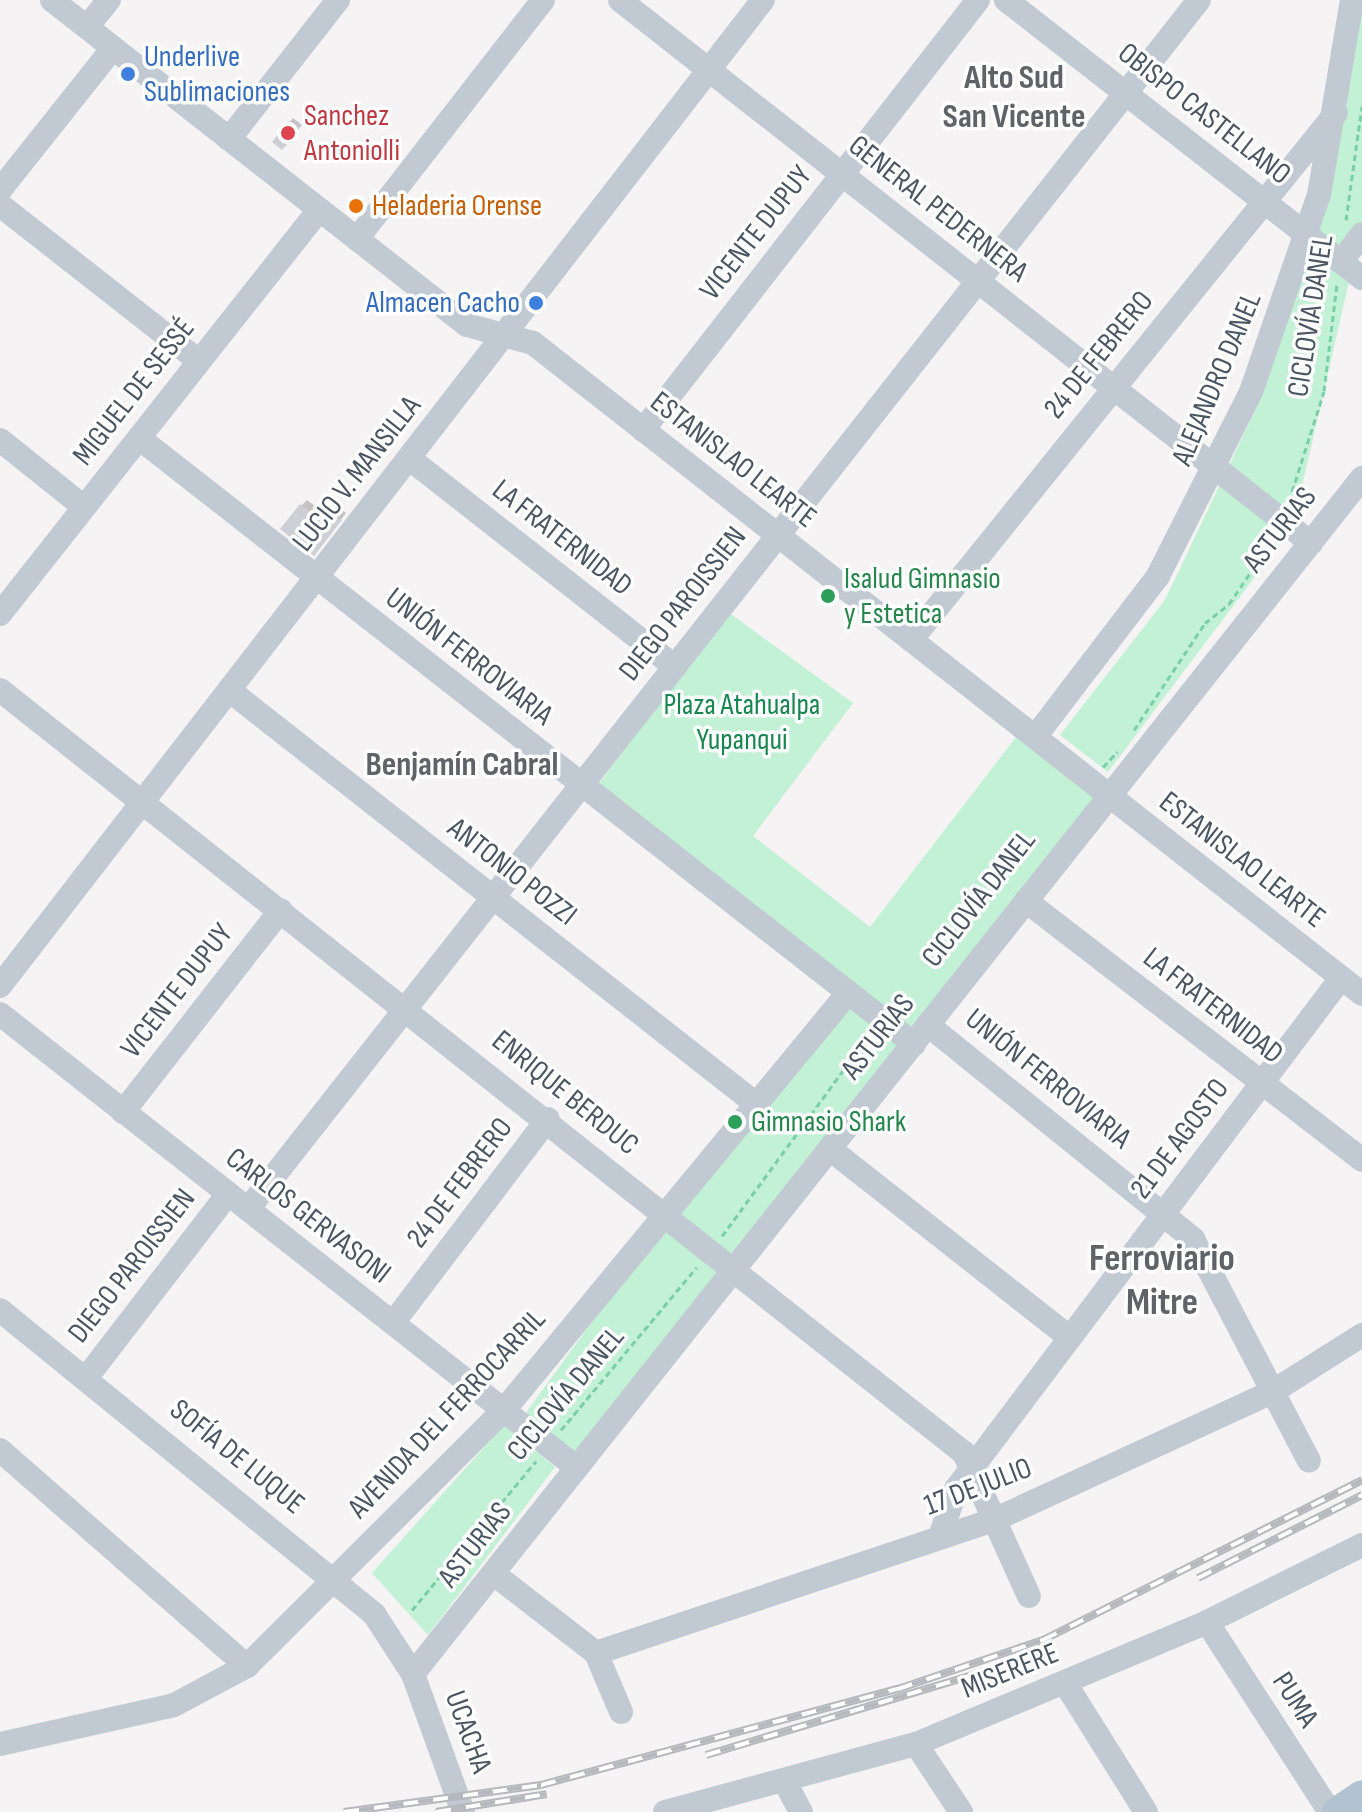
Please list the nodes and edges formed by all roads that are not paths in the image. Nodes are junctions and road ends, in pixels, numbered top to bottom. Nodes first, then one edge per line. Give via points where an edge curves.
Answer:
1 (52, 0) edge
2 (109, 0) edge
3 (543, 0) edge
4 (620, 0) edge
5 (763, 0) edge
6 (978, 0) edge
7 (1006, 0) edge
8 (1199, 0) edge
9 (1352, 0) edge
10 (332, 2) edge
11 (87, 27) junction
12 (113, 48) junction
13 (707, 69) junction
14 (1125, 93) junction
15 (1338, 112) junction
16 (229, 139) junction
17 (842, 174) junction
18 (0, 190) edge
19 (1263, 201) junction
20 (0, 205) edge
21 (319, 210) junction
22 (1362, 234) edge
23 (1306, 235) junction
24 (357, 239) junction
25 (1341, 262) junction
26 (1362, 278) edge
27 (978, 281) junction
28 (502, 335) junction
29 (199, 361) junction
30 (1114, 388) junction
31 (643, 430) junction
32 (139, 438) junction
33 (0, 440) edge
34 (410, 459) junction
35 (1218, 469) junction
36 (1362, 478) edge
37 (84, 507) junction
38 (778, 536) junction
39 (1311, 543) junction
40 (316, 579) junction
41 (0, 614) edge
42 (911, 640) junction
43 (675, 667) junction
44 (0, 690) edge
45 (229, 690) junction
46 (1035, 737) junction
47 (582, 785) junction
48 (1110, 796) junction
49 (142, 801) junction
50 (493, 898) junction
51 (1026, 901) junction
52 (281, 910) junction
53 (1341, 978) junction
54 (0, 986) edge
55 (848, 993) junction
56 (1362, 994) edge
57 (407, 1008) junction
58 (0, 1014) edge
59 (913, 1033) junction
60 (1262, 1084) junction
61 (756, 1104) junction
62 (123, 1112) junction
63 (548, 1119) junction
64 (830, 1149) junction
65 (1362, 1160) edge
66 (228, 1194) junction
67 (248, 1209) junction
68 (1165, 1214) junction
69 (665, 1215) junction
70 (736, 1270) junction
71 (0, 1310) edge
72 (393, 1323) junction
73 (1362, 1335) edge
74 (1069, 1337) junction
75 (87, 1377) junction
76 (1272, 1392) junction
77 (504, 1410) junction
78 (0, 1450) edge
79 (1309, 1461) dead end
80 (974, 1466) junction
81 (577, 1468) junction
82 (996, 1519) junction
83 (940, 1537) junction
84 (1359, 1553) edge
85 (494, 1574) junction
86 (337, 1579) junction
87 (1029, 1596) dead end
88 (1207, 1622) junction
89 (596, 1653) junction
90 (247, 1666) junction
91 (413, 1674) junction
92 (1065, 1683) junction
93 (621, 1712) dead end
94 (0, 1744) edge
95 (916, 1744) junction
96 (785, 1782) junction
97 (1362, 1795) edge
98 (463, 1812) edge
99 (665, 1812) edge
100 (801, 1812) edge
101 (961, 1812) edge
102 (1146, 1812) edge
103 (1330, 1812) edge
104 (1337, 1812) edge

1 - 11 street, ESTANISLAO LEARTE
2 - 11 street
3 - 24 street
4 - 13 street, GENERAL PEDERNERA
5 - 13 street, LUCIO V. MANSILLA
6 - 17 street, VICENTE DUPUY
7 - 14 street, OBISPO CASTELLANO
8 - 14 street, DIEGO PAROISSIEN
9 - 15 street, ALEJANDRO DANEL
10 - 16 street
11 - 12 street, ESTANISLAO LEARTE
12 - 16 street, ESTANISLAO LEARTE
12 - 18 street
13 - 17 street, GENERAL PEDERNERA
13 - 28 street, LUCIO V. MANSILLA
14 - 19 street, OBISPO CASTELLANO
14 - 27 street, DIEGO PAROISSIEN
15 - 19 street, 24 DE FEBRERO
15 - 23 street, ALEJANDRO DANEL
16 - 21 street, ESTANISLAO LEARTE
17 - 27 street, GENERAL PEDERNERA
17 - 31 street, VICENTE DUPUY
19 - 23 street, OBISPO CASTELLANO
19 - 30 street, 24 DE FEBRERO
20 - 29 street
21 - 24 street, ESTANISLAO LEARTE
21 - 29 street, MIGUEL DE SESSÉ
22 - 25 street
23 - 25 street, OBISPO CASTELLANO
23 - 35 street, ALEJANDRO DANEL
24 - 28 street, ESTANISLAO LEARTE via 467,325
25 - 26 street, OBISPO CASTELLANO
27 - 30 street, GENERAL PEDERNERA
27 - 38 street, DIEGO PAROISSIEN
28 - 31 street, ESTANISLAO LEARTE via 533,343
28 - 34 street, LUCIO V. MANSILLA
29 - 32 street, MIGUEL DE SESSÉ
30 - 35 street, GENERAL PEDERNERA
30 - 42 street, 24 DE FEBRERO
31 - 38 street, ESTANISLAO LEARTE
32 - 37 street, MIGUEL DE SESSÉ
32 - 40 street, UNIÓN FERROVIARIA
33 - 37 street
34 - 40 street, LUCIO V. MANSILLA
34 - 43 street, LA FRATERNIDAD
35 - 39 street, GENERAL PEDERNERA
35 - 46 street, ALEJANDRO DANEL via 1158,576
36 - 39 street, ASTURIAS
37 - 41 street, MIGUEL DE SESSÉ
38 - 42 street, ESTANISLAO LEARTE
38 - 43 street, DIEGO PAROISSIEN
39 - 48 street, ASTURIAS
40 - 45 street, LUCIO V. MANSILLA
40 - 47 street, UNIÓN FERROVIARIA
42 - 46 street, ESTANISLAO LEARTE
43 - 47 street, DIEGO PAROISSIEN
44 - 49 street, ENRIQUE BERDUC
45 - 49 street, LUCIO V. MANSILLA
45 - 50 street, ANTONIO POZZI
46 - 48 street, ESTANISLAO LEARTE
47 - 50 street, DIEGO PAROISSIEN
47 - 55 street, UNIÓN FERROVIARIA
48 - 51 street, ASTURIAS
48 - 53 street, ESTANISLAO LEARTE
49 - 52 street, ENRIQUE BERDUC
49 - 54 street, LUCIO V. MANSILLA
50 - 57 street, DIEGO PAROISSIEN
50 - 61 street, ANTONIO POZZI
51 - 59 street, ASTURIAS
51 - 60 street, LA FRATERNIDAD
52 - 57 street, ENRIQUE BERDUC
52 - 62 street, VICENTE DUPUY
53 - 56 street, ESTANISLAO LEARTE
53 - 60 street, 21 DE AGOSTO
55 - 59 street, UNIÓN FERROVIARIA
55 - 61 street, AVENIDA DEL FERROCARRIL
57 - 63 street, ENRIQUE BERDUC
57 - 67 street, DIEGO PAROISSIEN
58 - 62 street, CARLOS GERVASONI
59 - 64 street, ASTURIAS
59 - 68 street, UNIÓN FERROVIARIA
60 - 65 street, LA FRATERNIDAD
60 - 68 street, 21 DE AGOSTO
61 - 69 street, AVENIDA DEL FERROCARRIL
62 - 66 street, CARLOS GERVASONI
63 - 69 street, ENRIQUE BERDUC
63 - 72 street, 24 DE FEBRERO
64 - 70 street, ASTURIAS
64 - 74 street
66 - 67 street, CARLOS GERVASONI
66 - 75 street, DIEGO PAROISSIEN
67 - 72 street, CARLOS GERVASONI
68 - 74 street, 21 DE AGOSTO
68 - 76 street, UNIÓN FERROVIARIA via 1193,1239
69 - 70 street, ENRIQUE BERDUC
69 - 77 street, AVENIDA DEL FERROCARRIL
70 - 80 street, ENRIQUE BERDUC
70 - 81 street, ASTURIAS
71 - 75 street, SOFÍA DE LUQUE
72 - 77 street, CARLOS GERVASONI
73 - 76 street, 17 DE JULIO
74 - 80 street, 21 DE AGOSTO
75 - 86 street, SOFÍA DE LUQUE
76 - 79 street, UNIÓN FERROVIARIA
76 - 82 street, 17 DE JULIO
77 - 81 street, CARLOS GERVASONI
77 - 86 street, AVENIDA DEL FERROCARRIL
78 - 90 street
80 - 82 street, ENRIQUE BERDUC
80 - 83 street, 21 DE AGOSTO via 956,1489
81 - 85 street, ASTURIAS
82 - 83 street, 17 DE JULIO
82 - 87 street, ENRIQUE BERDUC
83 - 89 street, 17 DE JULIO
84 - 88 street, MISERERE
85 - 89 street
85 - 91 street, ASTURIAS
86 - 90 street, AVENIDA DEL FERROCARRIL
86 - 91 street, SOFÍA DE LUQUE via 383,1624
88 - 92 street, MISERERE
88 - 103 street, PUMA
89 - 93 street
90 - 94 street, AVENIDA DEL FERROCARRIL via 174,1705
91 - 98 street, UCACHA
92 - 95 street, MISERERE
92 - 102 street
95 - 96 street, MISERERE
95 - 101 street
96 - 99 street, MISERERE
96 - 100 street
97 - 104 main road

